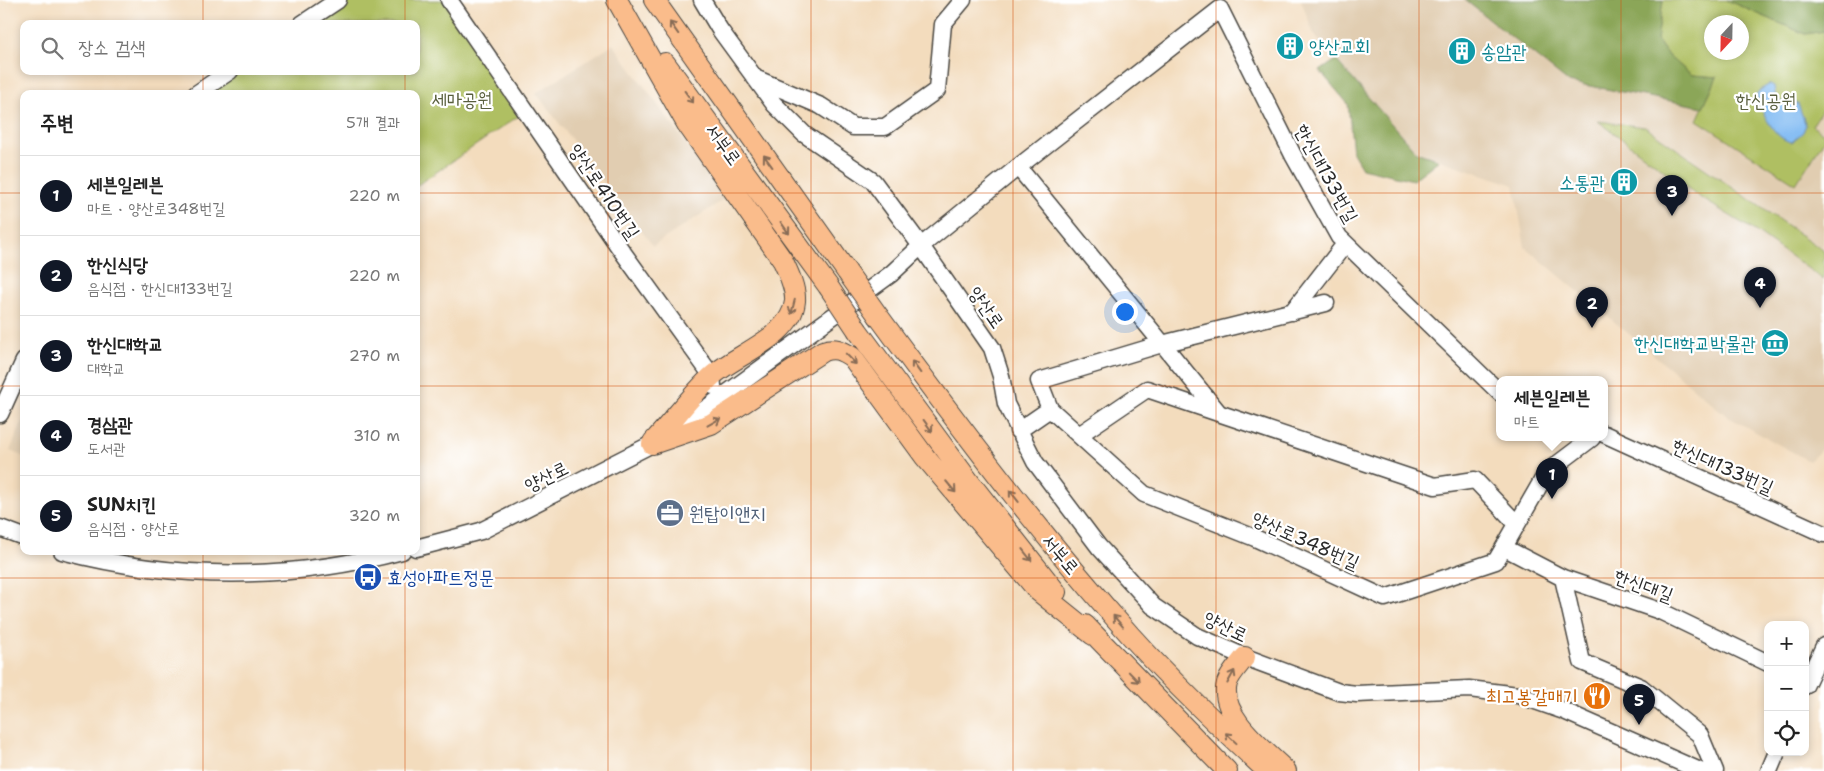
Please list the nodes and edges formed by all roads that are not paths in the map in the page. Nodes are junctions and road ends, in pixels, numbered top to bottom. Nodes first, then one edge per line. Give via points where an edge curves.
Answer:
1 (338, 0) edge
2 (449, 0) edge
3 (619, 0) edge
4 (654, 0) edge
5 (702, 0) edge
6 (963, 0) edge
7 (1222, 5) edge
8 (308, 20) edge
9 (224, 75) edge
10 (755, 78) junction
11 (202, 90) edge
12 (1018, 167) junction
13 (1345, 244) junction
14 (921, 246) junction
15 (1326, 303) dead end
16 (1292, 312) junction
17 (1162, 344) junction
18 (20, 370) edge
19 (712, 376) junction
20 (1496, 389) edge
21 (707, 408) junction
22 (1050, 409) junction
23 (1219, 413) junction
24 (0, 414) edge
25 (1018, 431) junction
26 (1079, 435) junction
27 (1608, 436) edge
28 (1588, 441) edge
29 (652, 444) junction
30 (1517, 524) junction
31 (0, 528) edge
32 (1824, 534) edge
33 (20, 536) edge
34 (420, 547) edge
35 (1505, 548) junction
36 (78, 555) edge
37 (380, 555) edge
38 (1563, 578) junction
39 (1093, 634) junction
40 (1824, 646) edge
41 (1245, 657) junction
42 (1764, 661) edge
43 (1809, 677) edge
44 (1774, 756) edge
45 (1226, 771) edge
46 (1267, 771) edge
47 (1286, 771) edge
48 (1700, 771) edge
49 (1715, 771) edge
50 (1768, 771) edge

1 - 8 street
2 - 19 street, 양산로410번길
3 -> 19 main road via 687,124 783,260 791,280 795,300 790,318 778,332
3 -> 39 main road, 서부로, bridge via 971,484
46 -> 4 main road, 서부로, bridge via 1208,716 1112,613 1031,518 879,317
5 - 10 street, 양산로
6 - 10 street via 943,24 937,90 885,127 853,127 821,106
7 - 12 street, 한신대133번길
7 - 13 street, 한신대133번길 via 1293,155
9 - 11 street
10 - 14 street, 양산로 via 774,104 804,134 873,181
12 - 14 street, 한신대133번길
12 - 17 street
13 - 16 street
13 - 20 street, 한신대133번길
14 - 21 street, 한신대133번길 via 892,274
14 - 25 street, 양산로 via 992,348 1006,404
15 - 16 street
16 - 17 street
17 - 22 street via 1039,381
17 - 23 street
18 - 24 street
19 - 21 street via 713,387
19 - 29 main road
21 - 29 street, 양산로
22 - 25 street
22 - 26 street, 양산로348번길
23 - 26 street via 1147,389
23 - 30 street via 1435,486 1475,480
25 - 41 street, 양산로 via 1035,462 1099,547 1153,606 1197,636
26 - 35 street, 양산로348번길 via 1144,494 1255,538 1385,598 1496,561
27 - 32 street, 한신대133번길
28 - 30 street, 양산로348번길 via 1547,472
29 - 34 street, 양산로 via 481,530
29 -> 39 main road via 711,424 823,351 842,350 852,357 925,457 1038,591
30 - 35 street, 양산로348번길
31 - 33 street
35 - 38 street, 한신대길
36 - 37 street via 157,570 237,575 310,568
38 - 42 street, 한신대길 via 1660,611
38 - 49 street via 1582,662 1641,687 1700,735
39 -> 45 main road, 서부로
40 - 43 street
47 -> 41 main road via 1234,720 1227,701 1227,684
41 - 48 street, 양산로 via 1339,692 1469,689 1518,695 1564,711
44 - 50 street

